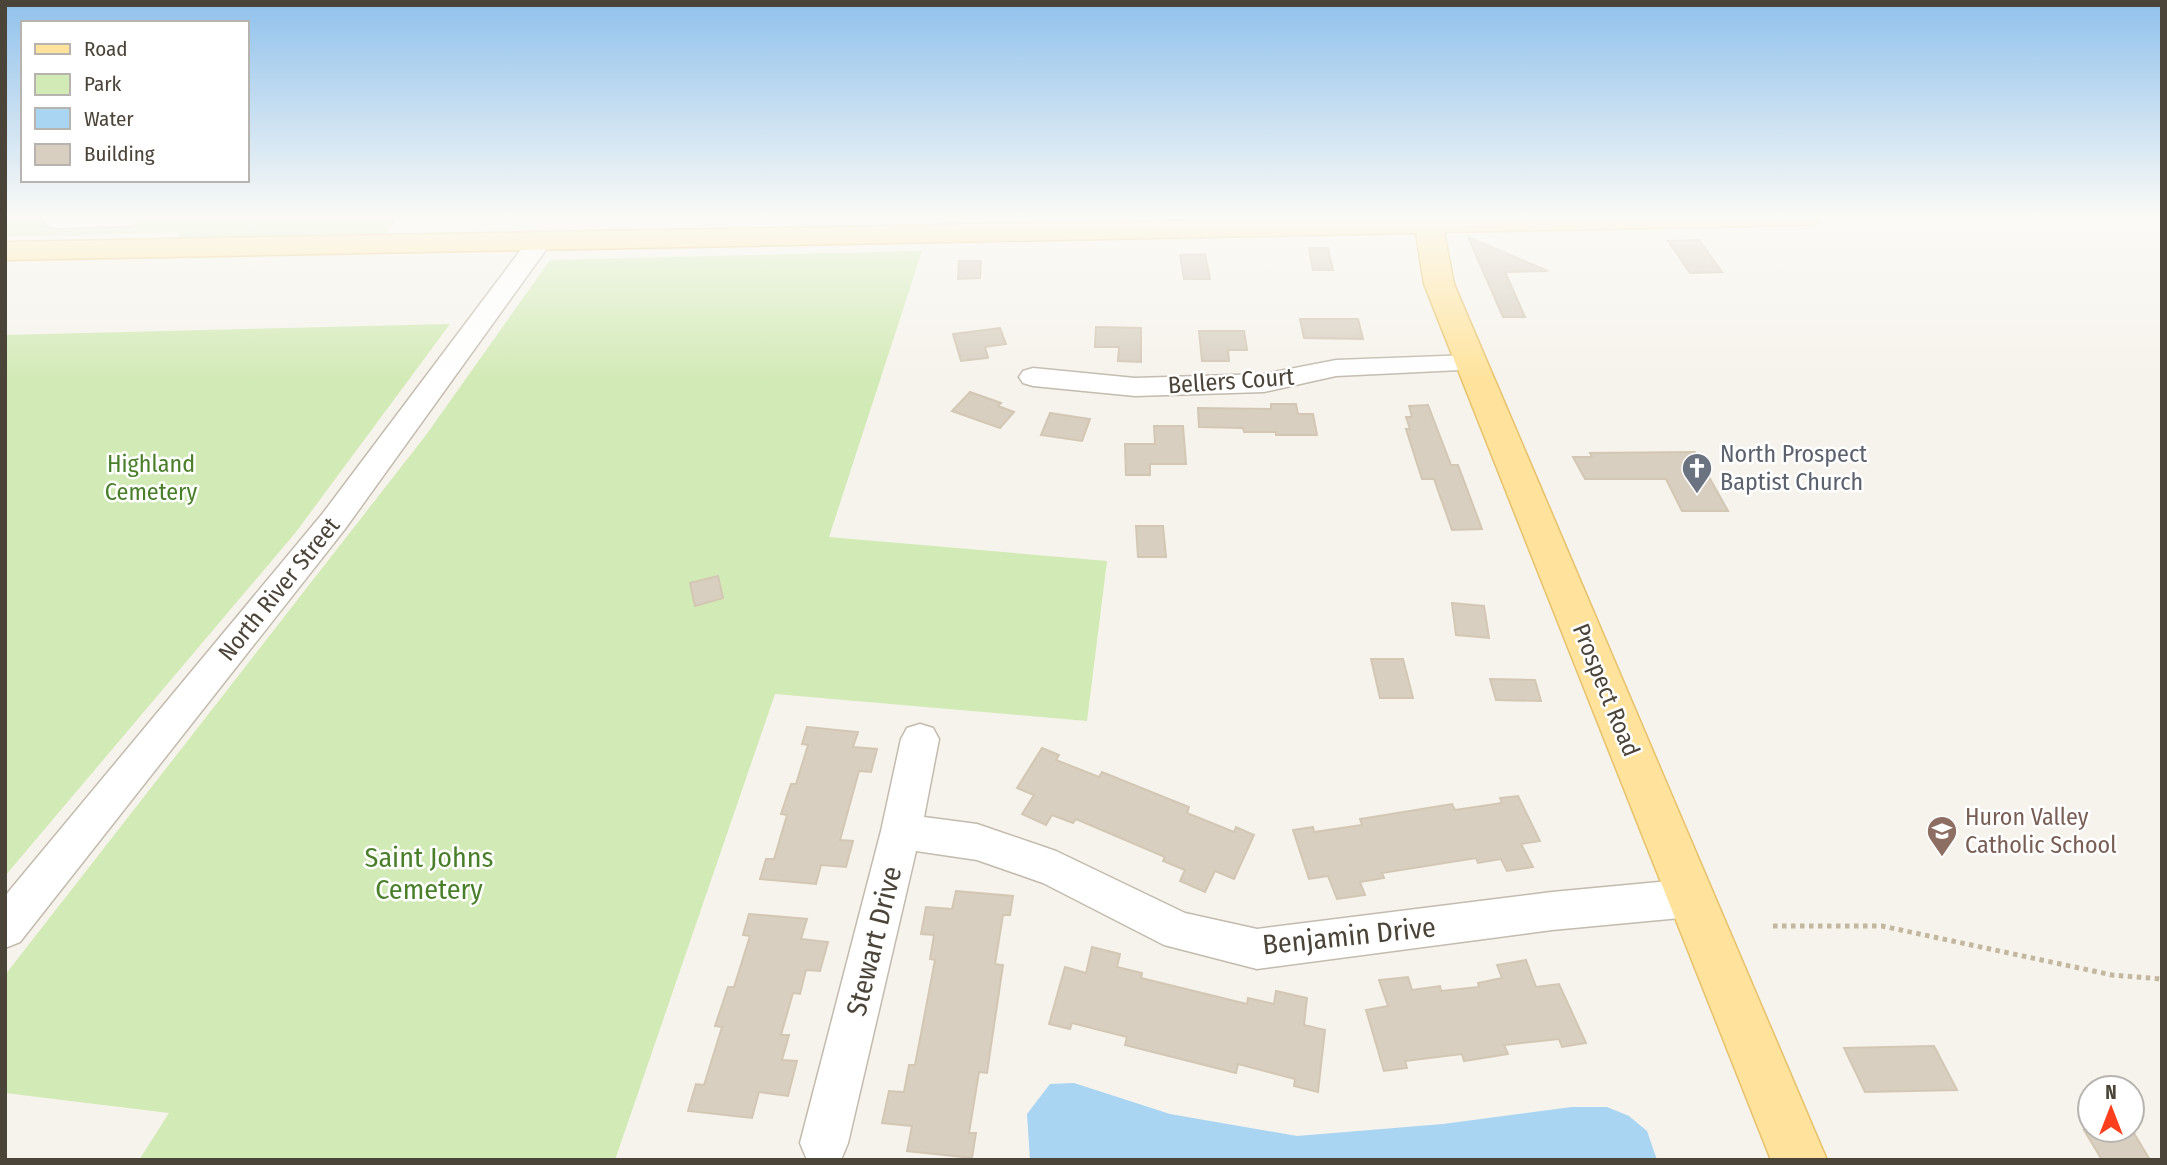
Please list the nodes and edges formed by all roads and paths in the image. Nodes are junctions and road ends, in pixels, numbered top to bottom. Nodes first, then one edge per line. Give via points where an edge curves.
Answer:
1 (518, 271) edge
2 (1437, 271) edge
3 (1471, 363) junction
4 (1033, 377) dead end
5 (919, 739) dead end
6 (901, 831) junction
7 (1691, 898) junction
8 (1773, 926) dead end
9 (5, 928) edge
10 (2162, 979) edge
11 (824, 1143) dead end
12 (1799, 1160) edge

1 - 9 street, North River Street via 334,521
2 - 3 main road, Prospect Road
3 - 4 street, Bellers Court via 1336,368 1264,383 1148,387
3 - 7 main road, Prospect Road
5 - 6 street, Stewart Drive
6 - 7 street, Benjamin Drive via 977,842 1056,869 1179,931 1256,949
6 - 11 street, Stewart Drive
7 - 12 main road, Prospect Road
8 - 10 path via 1882,926 2112,975

